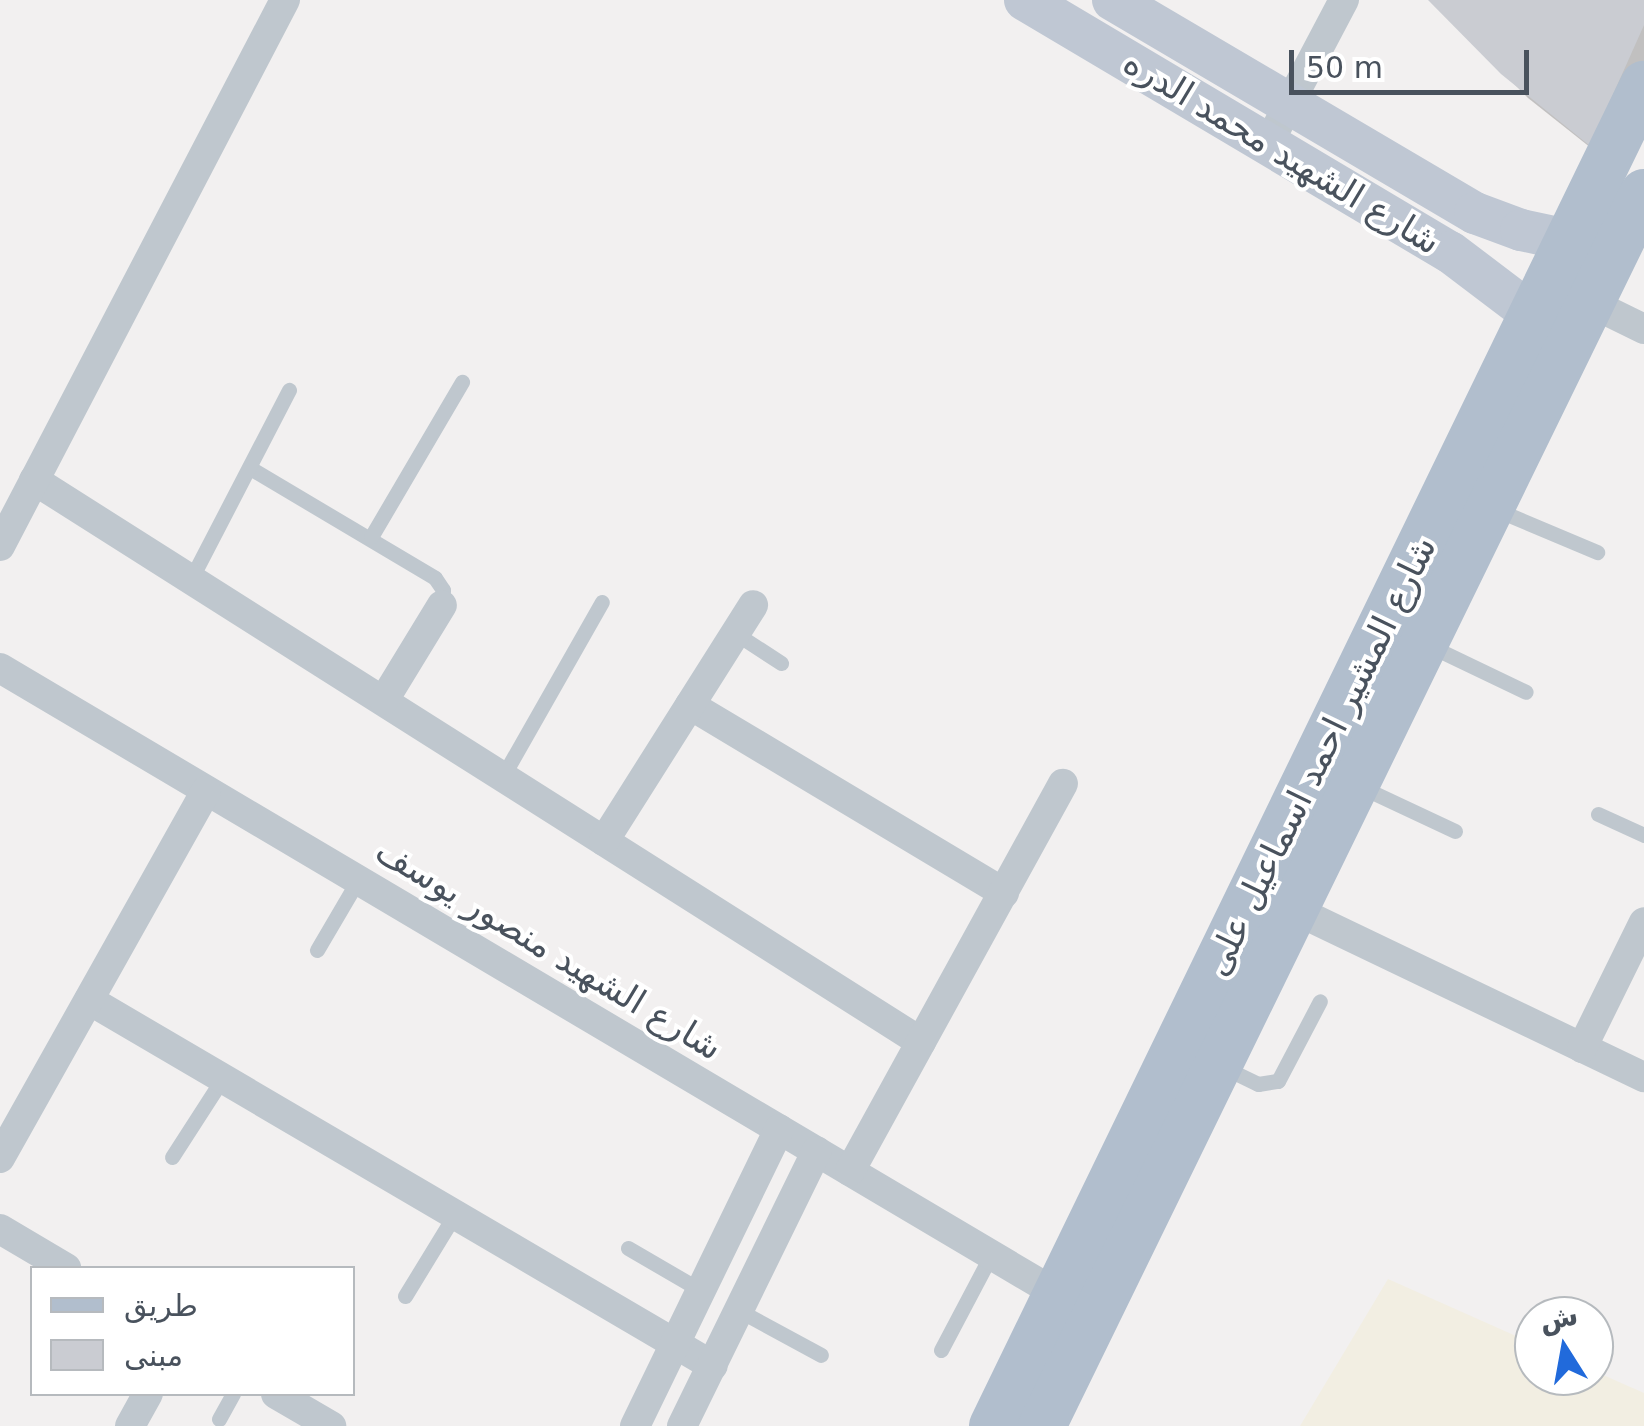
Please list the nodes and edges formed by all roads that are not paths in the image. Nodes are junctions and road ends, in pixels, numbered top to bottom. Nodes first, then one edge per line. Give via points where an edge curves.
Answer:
1 (285, 0) edge
2 (1024, 0) edge
3 (1112, 0) edge
4 (1344, 0) edge
5 (1644, 85) edge
6 (1290, 104) junction
7 (1268, 144) junction
8 (1644, 193) edge
9 (1568, 240) junction
10 (1590, 303) junction
11 (1532, 314) junction
12 (1644, 329) edge
13 (462, 382) dead end
14 (289, 390) dead end
15 (250, 468) junction
16 (34, 480) junction
17 (1491, 507) junction
18 (370, 537) junction
19 (0, 546) edge
20 (1597, 552) dead end
21 (191, 579) junction
22 (602, 602) dead end
23 (442, 605) joint
24 (753, 605) dead end
25 (735, 634) junction
26 (1424, 643) junction
27 (781, 663) dead end
28 (0, 668) edge
29 (1526, 692) dead end
30 (384, 700) junction
31 (690, 706) junction
32 (1363, 718) junction
33 (504, 776) junction
34 (1064, 784) dead end
35 (1355, 784) junction
36 (206, 791) junction
37 (1598, 814) dead end
38 (1455, 831) dead end
39 (1644, 835) edge
40 (604, 840) junction
41 (358, 880) junction
42 (1004, 893) junction
43 (1294, 910) junction
44 (1644, 922) edge
45 (317, 950) dead end
46 (89, 1000) junction
47 (1320, 1002) dead end
48 (921, 1042) junction
49 (1582, 1048) junction
50 (1219, 1066) junction
51 (222, 1078) junction
52 (1644, 1078) edge
53 (779, 1129) junction
54 (817, 1151) junction
55 (172, 1157) dead end
56 (0, 1158) edge
57 (850, 1171) junction
58 (455, 1214) junction
59 (0, 1229) edge
60 (628, 1248) dead end
61 (991, 1254) junction
62 (63, 1266) edge
63 (702, 1291) junction
64 (1059, 1295) junction
65 (405, 1296) dead end
66 (740, 1311) junction
67 (677, 1345) junction
68 (942, 1350) dead end
69 (821, 1355) dead end
70 (713, 1366) junction
71 (147, 1396) edge
72 (232, 1396) edge
73 (279, 1396) edge
74 (219, 1419) dead end
75 (316, 1422) edge
76 (130, 1426) edge
77 (635, 1426) edge
78 (682, 1426) edge
79 (994, 1426) edge
80 (1042, 1426) edge

1 - 16 street
2 - 7 main road, شارع الشهيد محمد الدره
3 - 6 main road, شارع الشهيد محمد الدره
4 - 6 street
5 - 9 main road, شارع المشير احمد اسماعيل على
6 - 7 street
6 - 9 main road, شارع الشهيد محمد الدره via 1475,213
7 - 11 main road, شارع الشهيد محمد الدره via 1450,252
8 - 10 main road, شارع المشير احمد اسماعيل على
9 - 11 main road, شارع المشير احمد اسماعيل على
10 - 12 street
10 - 17 main road, شارع المشير احمد اسماعيل على
11 - 32 main road, شارع المشير احمد اسماعيل على
13 - 18 lane
14 - 15 lane
15 - 18 lane
15 - 21 lane
16 - 19 street
16 - 21 street
17 - 20 lane
17 - 26 main road, شارع المشير احمد اسماعيل على
18 - 23 lane via 436,578
21 - 30 street
22 - 33 lane
23 - 30 street
24 - 25 street
25 - 27 lane
25 - 31 street
26 - 29 lane
26 - 32 main road, شارع المشير احمد اسماعيل على
28 - 36 street, شارع الشهيد منصور يوسف
30 - 33 street
31 - 40 street
31 - 42 street
32 - 35 main road, شارع المشير احمد اسماعيل على
32 - 64 main road, شارع المشير احمد اسماعيل على
33 - 40 street
34 - 42 street
35 - 38 lane
35 - 43 main road, شارع المشير احمد اسماعيل على
36 - 41 street, شارع الشهيد منصور يوسف
36 - 46 street
37 - 39 lane
40 - 48 street
41 - 45 lane
41 - 53 street, شارع الشهيد منصور يوسف
42 - 48 street
43 - 49 street
43 - 50 main road, شارع المشير احمد اسماعيل على
44 - 49 street
46 - 51 street
46 - 56 street
47 - 50 lane via 1278,1080 1258,1084
48 - 57 street
49 - 52 street
50 - 80 main road, شارع المشير احمد اسماعيل على
51 - 55 lane
51 - 58 street
53 - 54 street, شارع الشهيد منصور يوسف
53 - 63 street
54 - 57 street, شارع الشهيد منصور يوسف
54 - 66 street
57 - 61 street, شارع الشهيد منصور يوسف
58 - 65 lane
58 - 67 street
59 - 62 street
60 - 63 lane
61 - 64 street, شارع الشهيد منصور يوسف
61 - 68 lane
63 - 67 street
64 - 79 main road, شارع المشير احمد اسماعيل على
66 - 69 lane
66 - 70 street
67 - 70 street
67 - 77 street
70 - 78 street
71 - 76 street
72 - 74 lane
73 - 75 street

